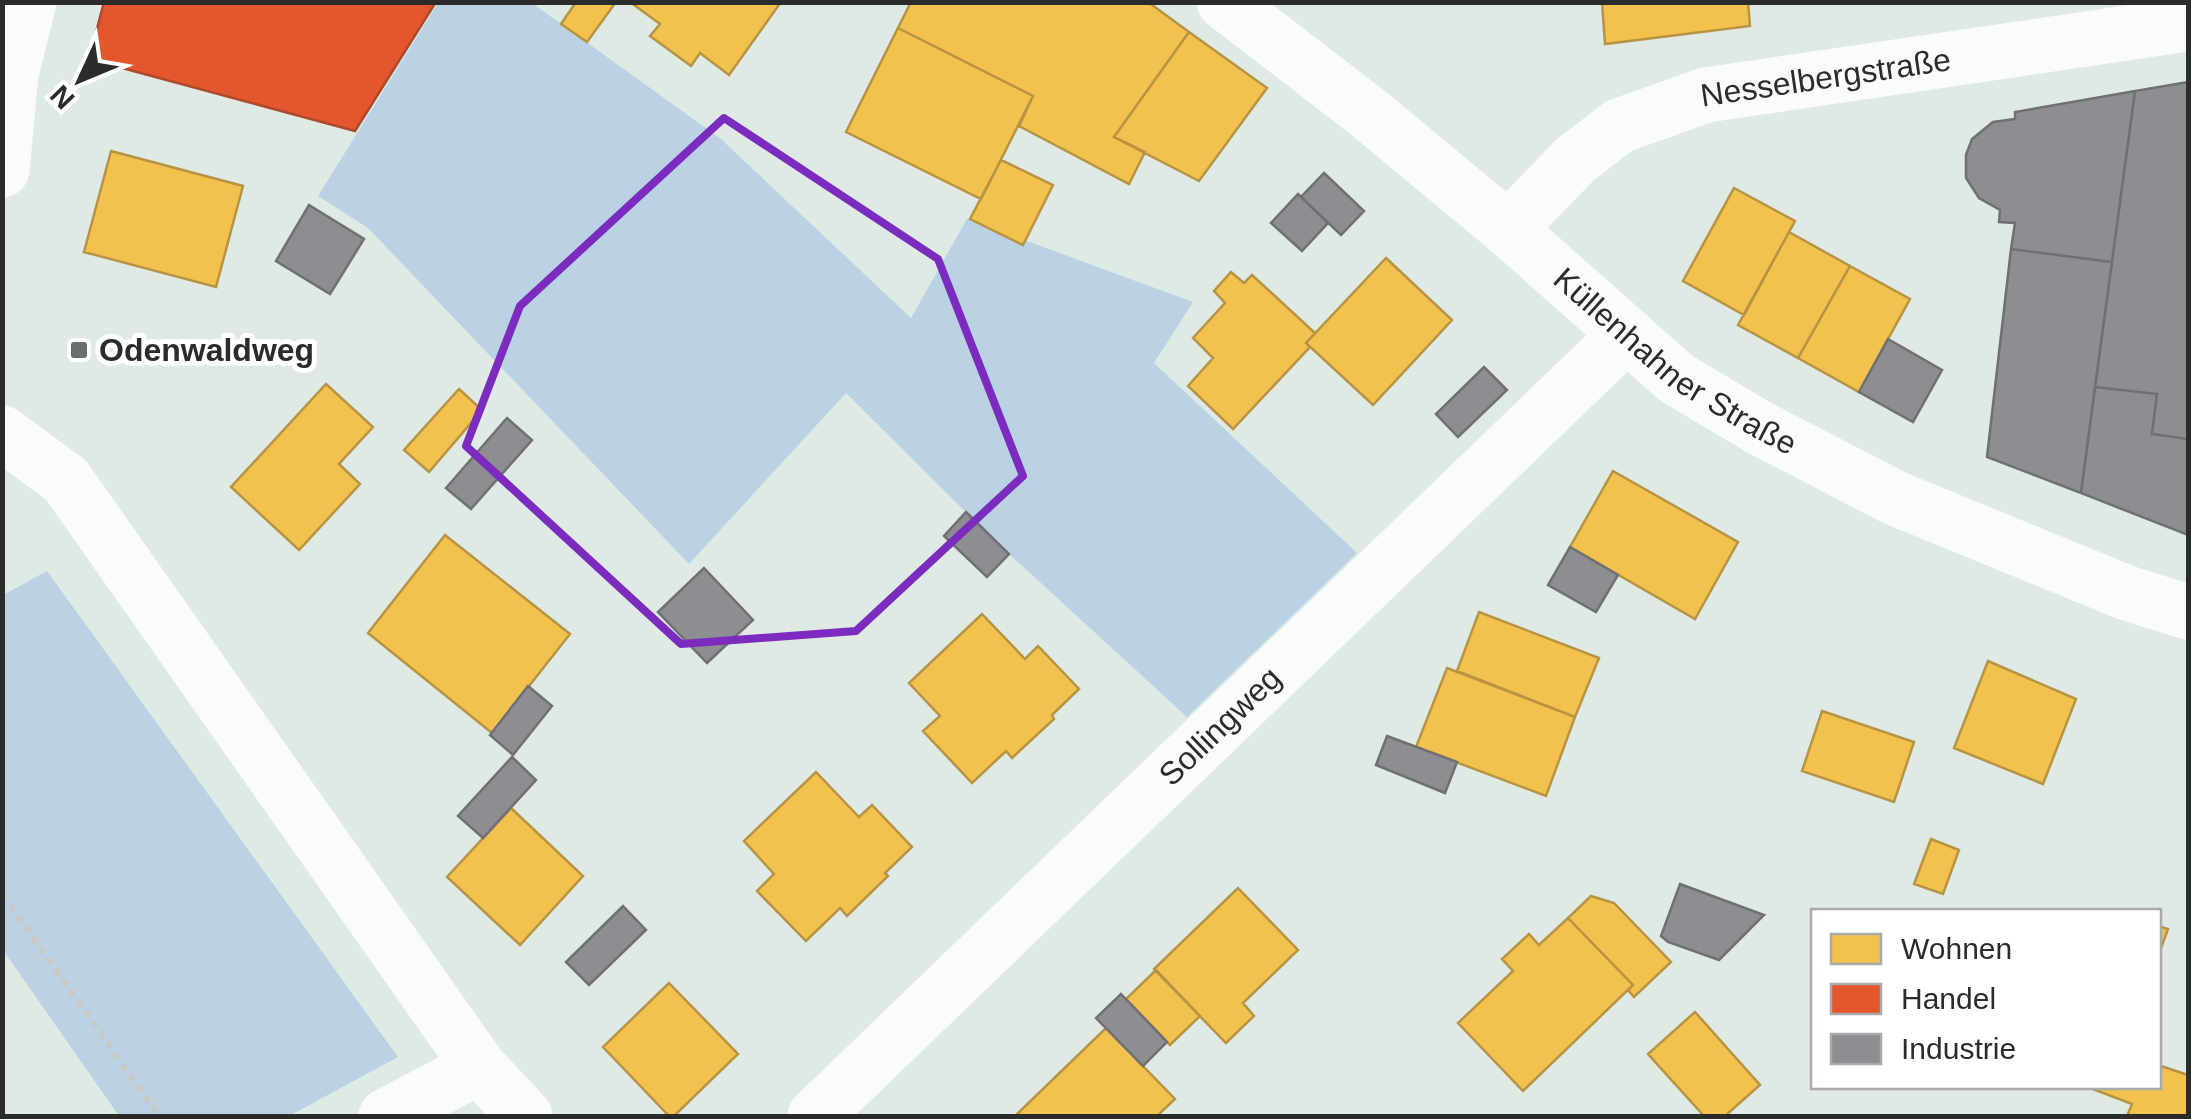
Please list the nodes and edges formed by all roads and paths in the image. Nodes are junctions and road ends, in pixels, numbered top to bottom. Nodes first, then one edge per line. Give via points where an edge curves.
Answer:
1 (29, 2) edge
2 (1224, 2) edge
3 (2188, 24) edge
4 (2, 170) edge
5 (1508, 229) junction
6 (1625, 336) junction
7 (2, 433) edge
8 (2188, 612) edge
9 (2, 894) edge
10 (479, 1067) junction
11 (159, 1116) edge
12 (386, 1116) edge
13 (525, 1116) edge
14 (815, 1116) edge

1 - 4 street via 11,74
2 - 5 street, Küllenhahner Straße
3 - 5 street, Nesselbergstraße via 1706,95 1619,126 1575,160
5 - 6 street, Küllenhahner Straße
6 - 8 street, Küllenhahner Straße via 1741,418 1895,498
6 - 14 street, Sollingweg
7 - 10 street via 66,480
9 - 11 path
10 - 12 street
10 - 13 street

